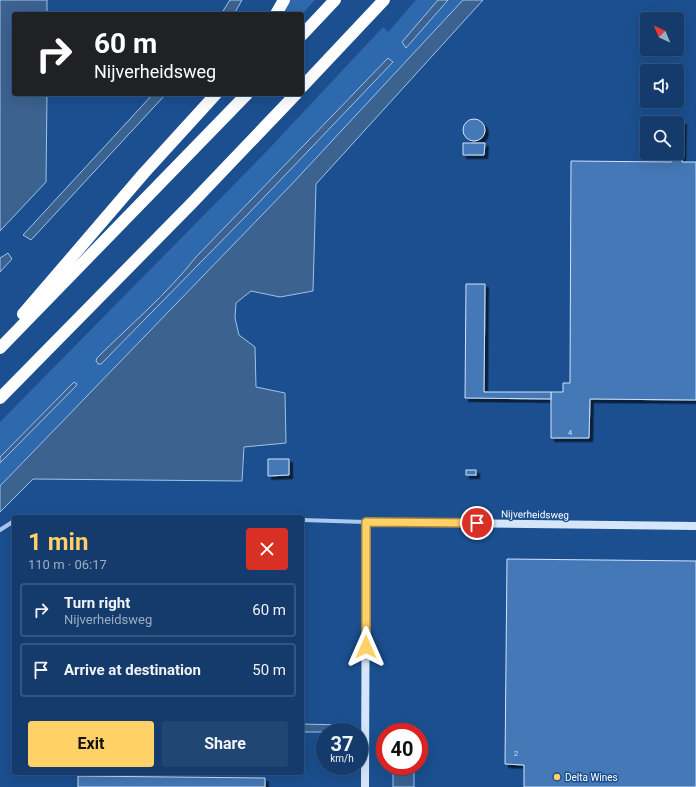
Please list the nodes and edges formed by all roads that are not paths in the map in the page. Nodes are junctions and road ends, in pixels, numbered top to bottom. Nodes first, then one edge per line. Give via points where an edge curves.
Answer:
1 (284, 0) edge
2 (335, 0) edge
3 (384, 0) edge
4 (277, 12) edge
5 (304, 34) edge
6 (304, 86) edge
7 (214, 96) edge
8 (245, 96) edge
9 (294, 96) edge
10 (0, 341) edge
11 (0, 348) edge
12 (0, 398) edge
13 (304, 520) edge
14 (12, 521) edge
15 (366, 522) junction
16 (696, 526) edge
17 (0, 530) edge
18 (365, 787) edge

1 - 4 highway
2 - 5 highway
3 - 6 highway
7 - 10 highway via 144,173
8 - 11 highway
9 - 12 highway
13 - 15 street, Nijverheidsweg
14 - 17 street
15 - 16 street, Nijverheidsweg
15 - 18 street

